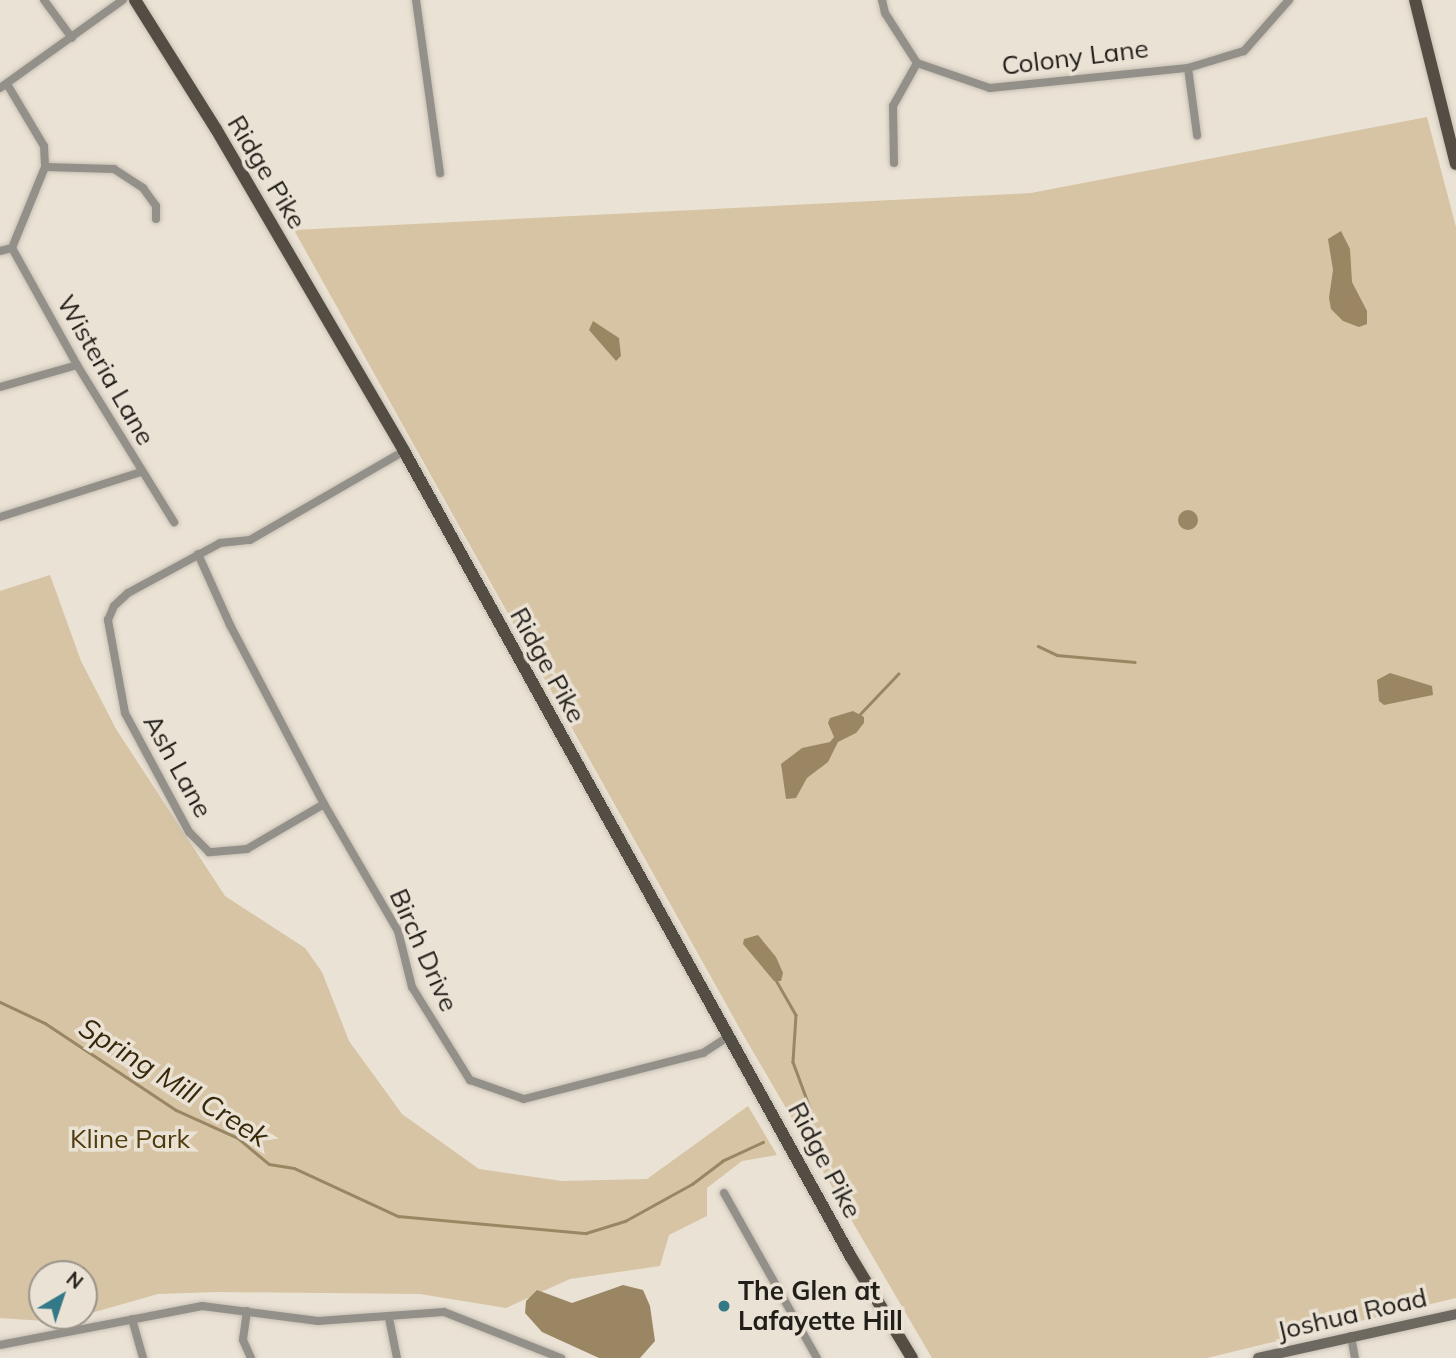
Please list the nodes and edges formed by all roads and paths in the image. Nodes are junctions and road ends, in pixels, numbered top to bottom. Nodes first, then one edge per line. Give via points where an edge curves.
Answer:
1 (44, 0) edge
2 (123, 0) edge
3 (135, 0) edge
4 (416, 0) edge
5 (882, 0) edge
6 (1289, 0) edge
7 (1415, 0) edge
8 (72, 38) junction
9 (917, 63) junction
10 (1188, 68) junction
11 (3, 86) edge
12 (1197, 135) dead end
13 (894, 163) dead end
14 (1456, 164) edge
15 (45, 167) junction
16 (440, 173) dead end
17 (156, 219) dead end
18 (12, 248) junction
19 (0, 251) edge
20 (77, 365) junction
21 (0, 387) edge
22 (404, 451) junction
23 (141, 472) junction
24 (0, 517) edge
25 (174, 522) dead end
26 (198, 554) junction
27 (324, 804) junction
28 (729, 1036) junction
29 (724, 1193) dead end
30 (247, 1311) junction
31 (1456, 1314) edge
32 (389, 1318) junction
33 (132, 1319) junction
34 (1351, 1336) junction
35 (0, 1345) edge
36 (143, 1358) edge
37 (251, 1358) edge
38 (397, 1358) edge
39 (561, 1358) edge
40 (817, 1358) edge
41 (912, 1358) edge
42 (1258, 1358) edge
43 (1355, 1358) edge

1 - 8 street
2 - 8 street
3 - 22 main road, Ridge Pike
4 - 16 street
5 - 9 street via 885,13
6 - 10 street, Colony Lane via 1244,51
7 - 14 main road
8 - 11 street
9 - 10 street, Colony Lane via 990,88
9 - 13 street via 892,106
10 - 12 street
11 - 15 street via 44,146
15 - 17 street via 114,169 143,188 156,206
15 - 18 street
18 - 19 street
18 - 20 street, Wisteria Lane
20 - 21 street
20 - 23 street, Wisteria Lane
22 - 26 street, Ash Lane via 250,540 220,543
22 - 28 main road, Ridge Pike
23 - 24 street
23 - 25 street, Wisteria Lane
26 - 27 street, Birch Drive
26 - 27 street, Ash Lane via 128,593 114,606 108,620 125,713 142,752 189,832 209,852 247,849
27 - 28 street, Birch Drive via 398,930 412,987 470,1080 524,1098 703,1053
28 - 41 main road, Ridge Pike
29 - 40 street
30 - 32 street via 318,1321
30 - 33 street via 202,1306
30 - 37 street via 243,1340
31 - 34 main road, Joshua Road
32 - 38 street
32 - 39 street via 432,1312 461,1315
33 - 35 street
33 - 36 street
34 - 42 main road, Joshua Road
34 - 43 street

